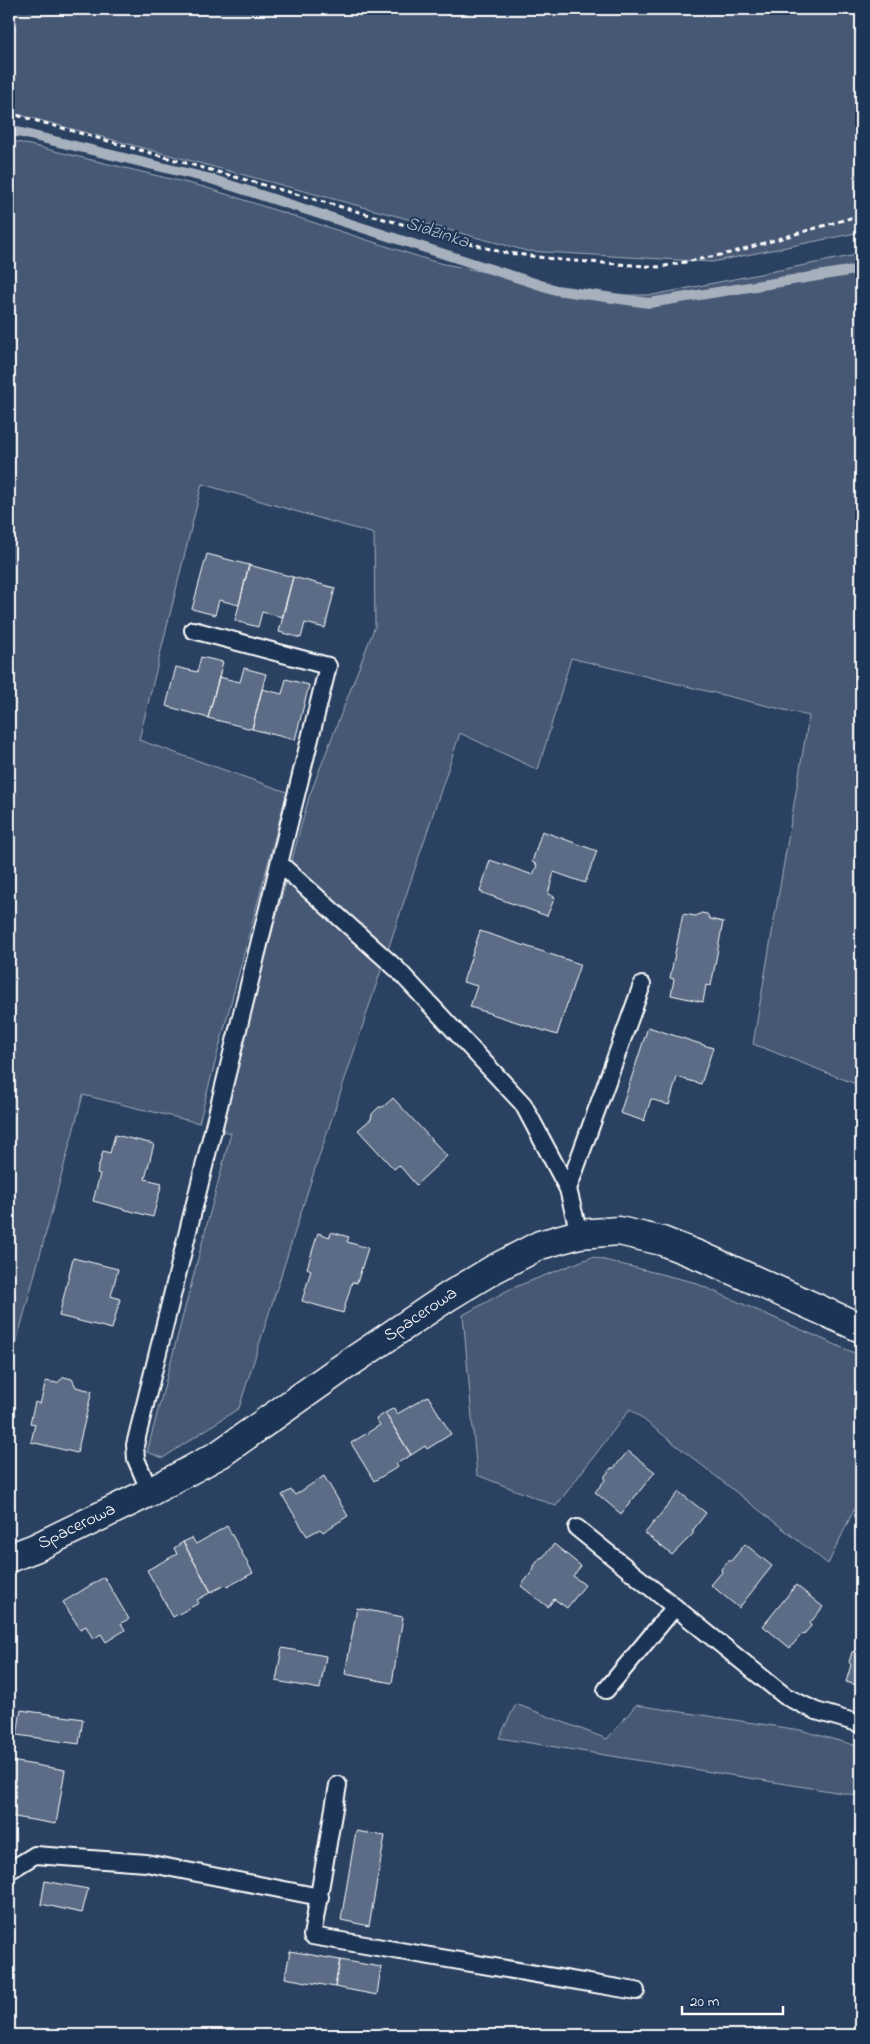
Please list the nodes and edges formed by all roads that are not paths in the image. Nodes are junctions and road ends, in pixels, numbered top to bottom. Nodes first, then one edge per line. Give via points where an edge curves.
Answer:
1 (193, 630) dead end
2 (279, 863) junction
3 (642, 985) dead end
4 (568, 1189) junction
5 (579, 1234) junction
6 (861, 1328) edge
7 (150, 1492) junction
8 (577, 1528) dead end
9 (9, 1558) edge
10 (675, 1607) junction
11 (606, 1690) dead end
12 (861, 1724) edge
13 (338, 1785) dead end
14 (9, 1872) edge
15 (320, 1897) junction
16 (636, 1991) dead end

1 - 2 lane via 328,666
2 - 4 lane via 397,969 523,1104
2 - 7 lane via 135,1445 136,1459
3 - 4 lane
4 - 5 lane
5 - 6 street, Spacerowa via 619,1231 662,1241
5 - 7 street, Spacerowa via 540,1245 449,1296 220,1454
7 - 9 street, Spacerowa
8 - 10 lane
10 - 11 lane
10 - 12 lane via 785,1696 816,1711
13 - 15 lane
14 - 15 lane via 35,1855 146,1862
15 - 16 lane via 312,1936

